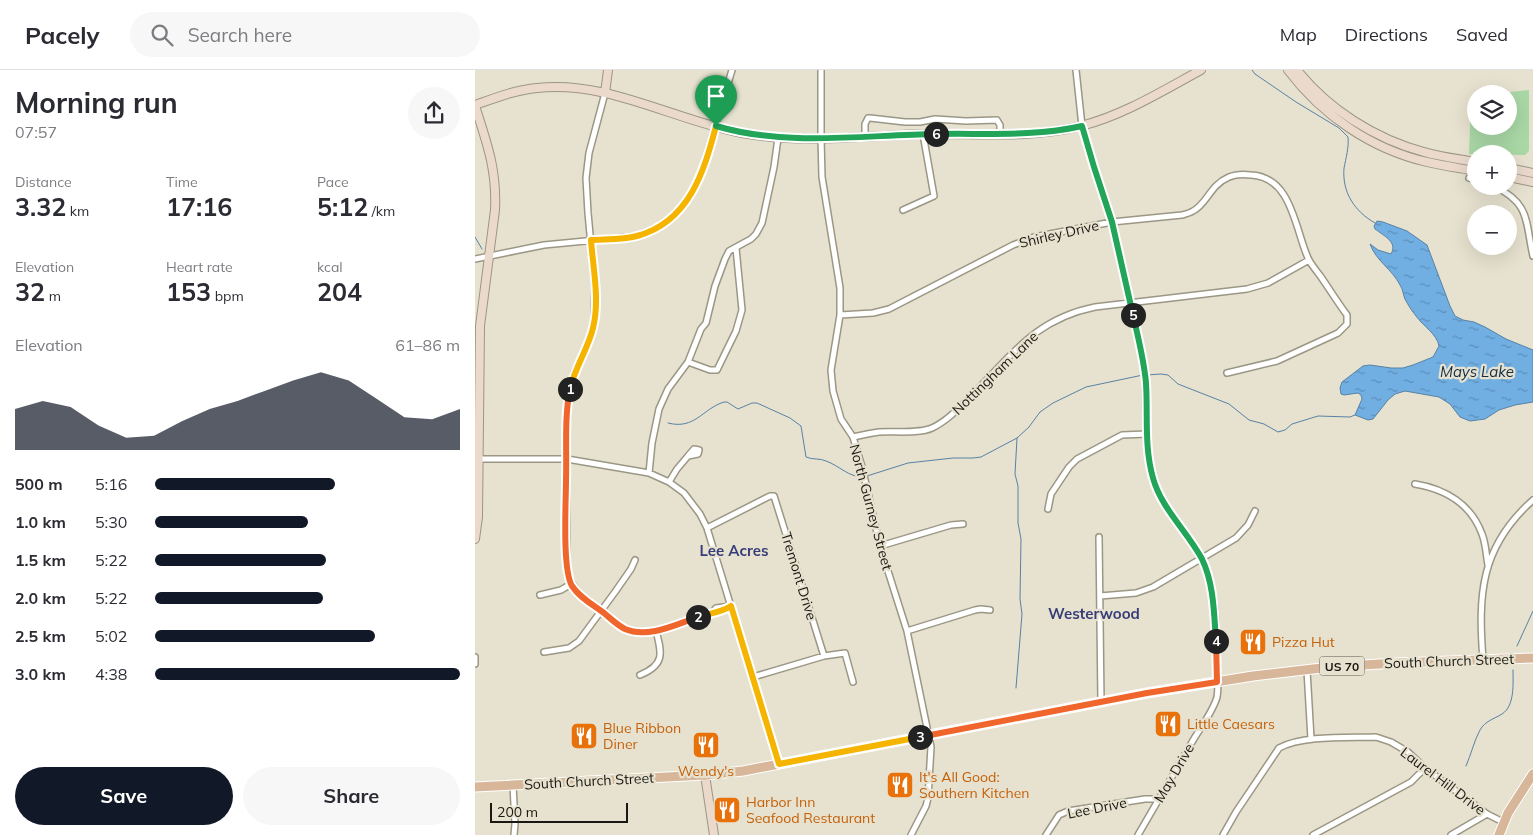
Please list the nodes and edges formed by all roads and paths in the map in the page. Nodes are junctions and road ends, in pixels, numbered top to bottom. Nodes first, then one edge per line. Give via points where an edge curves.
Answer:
1 (608, 70) edge
2 (732, 70) edge
3 (821, 70) edge
4 (1076, 70) edge
5 (1201, 70) edge
6 (1287, 70) edge
7 (1297, 70) edge
8 (605, 93) junction
9 (475, 106) edge
10 (716, 126) junction
11 (1082, 126) junction
12 (923, 134) junction
13 (1000, 134) junction
14 (865, 136) junction
15 (777, 138) junction
16 (821, 138) junction
17 (1467, 160) edge
18 (1467, 169) edge
19 (1517, 170) edge
20 (1533, 173) edge
21 (1517, 179) edge
22 (1533, 182) edge
23 (1510, 195) edge
24 (903, 210) dead end
25 (1112, 222) junction
26 (591, 240) junction
27 (736, 248) junction
28 (488, 256) junction
29 (1533, 256) edge
30 (475, 259) edge
31 (1309, 260) junction
32 (1131, 303) junction
33 (840, 315) junction
34 (688, 362) junction
35 (1227, 373) dead end
36 (1147, 434) junction
37 (853, 438) junction
38 (688, 456) dead end
39 (477, 459) edge
40 (567, 459) junction
41 (649, 473) junction
42 (669, 482) junction
43 (1415, 484) dead end
44 (1533, 500) edge
45 (1048, 509) dead end
46 (1255, 511) dead end
47 (963, 524) dead end
48 (707, 528) junction
49 (1099, 537) dead end
50 (475, 539) edge
51 (880, 546) junction
52 (1202, 559) junction
53 (635, 560) dead end
54 (1488, 565) junction
55 (571, 584) junction
56 (540, 595) dead end
57 (1100, 596) junction
58 (731, 606) junction
59 (990, 610) dead end
60 (602, 612) junction
61 (656, 630) junction
62 (907, 631) junction
63 (544, 652) dead end
64 (475, 656) edge
65 (824, 656) junction
66 (1533, 658) edge
67 (1483, 660) junction
68 (475, 664) edge
69 (1307, 670) junction
70 (640, 675) dead end
71 (753, 677) junction
72 (853, 682) dead end
73 (1217, 682) junction
74 (1101, 702) junction
75 (929, 736) junction
76 (1311, 739) junction
77 (779, 764) junction
78 (1425, 768) junction
79 (1533, 774) edge
80 (705, 775) junction
81 (513, 785) junction
82 (475, 787) edge
83 (1159, 799) junction
84 (1487, 814) junction
85 (1503, 822) junction
86 (514, 835) edge
87 (714, 835) edge
88 (911, 835) edge
89 (1046, 835) edge
90 (1138, 835) edge
91 (1224, 835) edge
92 (1313, 835) edge
93 (1451, 835) edge
94 (1499, 835) edge

1 - 8 street
2 - 10 street
3 - 16 street, North Gurney Street
4 - 11 street, May Drive
5 - 11 street via 1128,109
6 - 18 street via 1321,106 1365,138 1409,157
7 - 17 street via 1331,104 1381,136 1425,153
8 - 9 street via 578,88 536,88
8 - 10 street
8 - 26 street via 587,162
9 - 28 street via 489,149 495,182 495,210
10 - 15 street
10 - 26 street via 701,174 689,198 675,214 658,227 637,236
11 - 13 street via 1053,132
11 - 25 street, May Drive
12 - 13 street
12 - 14 street
12 - 24 street via 934,196
13 - 14 street via 997,120 905,122 869,118 865,124
14 - 16 street
15 - 16 street
15 - 27 street via 761,223 751,239
16 - 33 street, North Gurney Street via 822,177 840,288
19 - 20 street
21 - 22 street
23 - 29 street via 1524,210
25 - 31 street, Shirley Drive via 1182,215 1199,207 1217,184 1229,177 1254,175 1277,186 1287,198
25 - 32 street, May Drive
25 - 33 street, Shirley Drive via 1024,240 889,309
26 - 28 street
26 - 40 street via 594,323 574,373 568,400
27 - 34 street via 729,251 725,259 705,323
27 - 34 street via 741,310 736,331 717,370
28 - 30 street
28 - 39 street via 480,326
31 - 32 street, Nottingham Lane via 1268,283 1247,289
31 - 35 street, Shirley Drive via 1347,315 1347,324 1338,333 1277,361
32 - 36 street, May Drive via 1144,365
32 - 37 street, Nottingham Lane via 1075,312 1044,327 1013,352 952,414 931,429 878,432
33 - 37 street, North Gurney Street via 832,361 832,386 841,419
34 - 41 street via 668,389 659,409
36 - 45 street via 1122,436 1077,459 1051,494
36 - 52 street, May Drive via 1153,480
37 - 51 street, North Gurney Street
38 - 42 street
39 - 40 street
39 - 50 street
40 - 41 street
40 - 55 street via 567,573
41 - 42 street
42 - 48 street via 692,502
43 - 54 street via 1435,488 1451,496 1470,512 1483,536
44 - 54 street via 1502,534
46 - 52 street via 1236,538
47 - 51 street
48 - 58 street
48 - 65 street, Tremont Drive via 774,496
49 - 57 street
51 - 62 street, North Gurney Street
52 - 57 street via 1153,587 1136,593
52 - 73 street, May Drive via 1213,600
53 - 60 street
54 - 67 street via 1481,606
55 - 56 street
55 - 60 street
57 - 74 street
58 - 61 street
58 - 71 street
59 - 62 street via 975,610
60 - 61 street via 634,632
60 - 63 street via 573,646
61 - 70 street via 660,659
62 - 75 street, North Gurney Street
64 - 68 street
65 - 71 street
65 - 72 street via 845,652
66 - 67 main road, South Church Street / US 70
67 - 69 main road, South Church Street / US 70
69 - 73 main road, South Church Street / US 70
69 - 76 street
71 - 77 street
73 - 74 main road, South Church Street / US 70
73 - 83 street, May Drive via 1217,698
74 - 75 main road, South Church Street / US 70
75 - 77 main road, South Church Street / US 70
75 - 88 street, North Gurney Street via 930,792
76 - 78 street, Laurel Hill Drive via 1376,737 1408,752
76 - 91 street, Laurel Hill Drive via 1279,748
77 - 80 main road, South Church Street / US 70
78 - 84 street, Laurel Hill Drive
78 - 92 street via 1411,782
79 - 85 main road
80 - 81 main road, South Church Street / US 70
80 - 87 street
81 - 82 main road, South Church Street / US 70
81 - 86 street
83 - 89 street, Lee Drive via 1068,811 1059,815
83 - 90 street, May Drive
84 - 85 street, Laurel Hill Drive
84 - 93 street
85 - 94 main road

